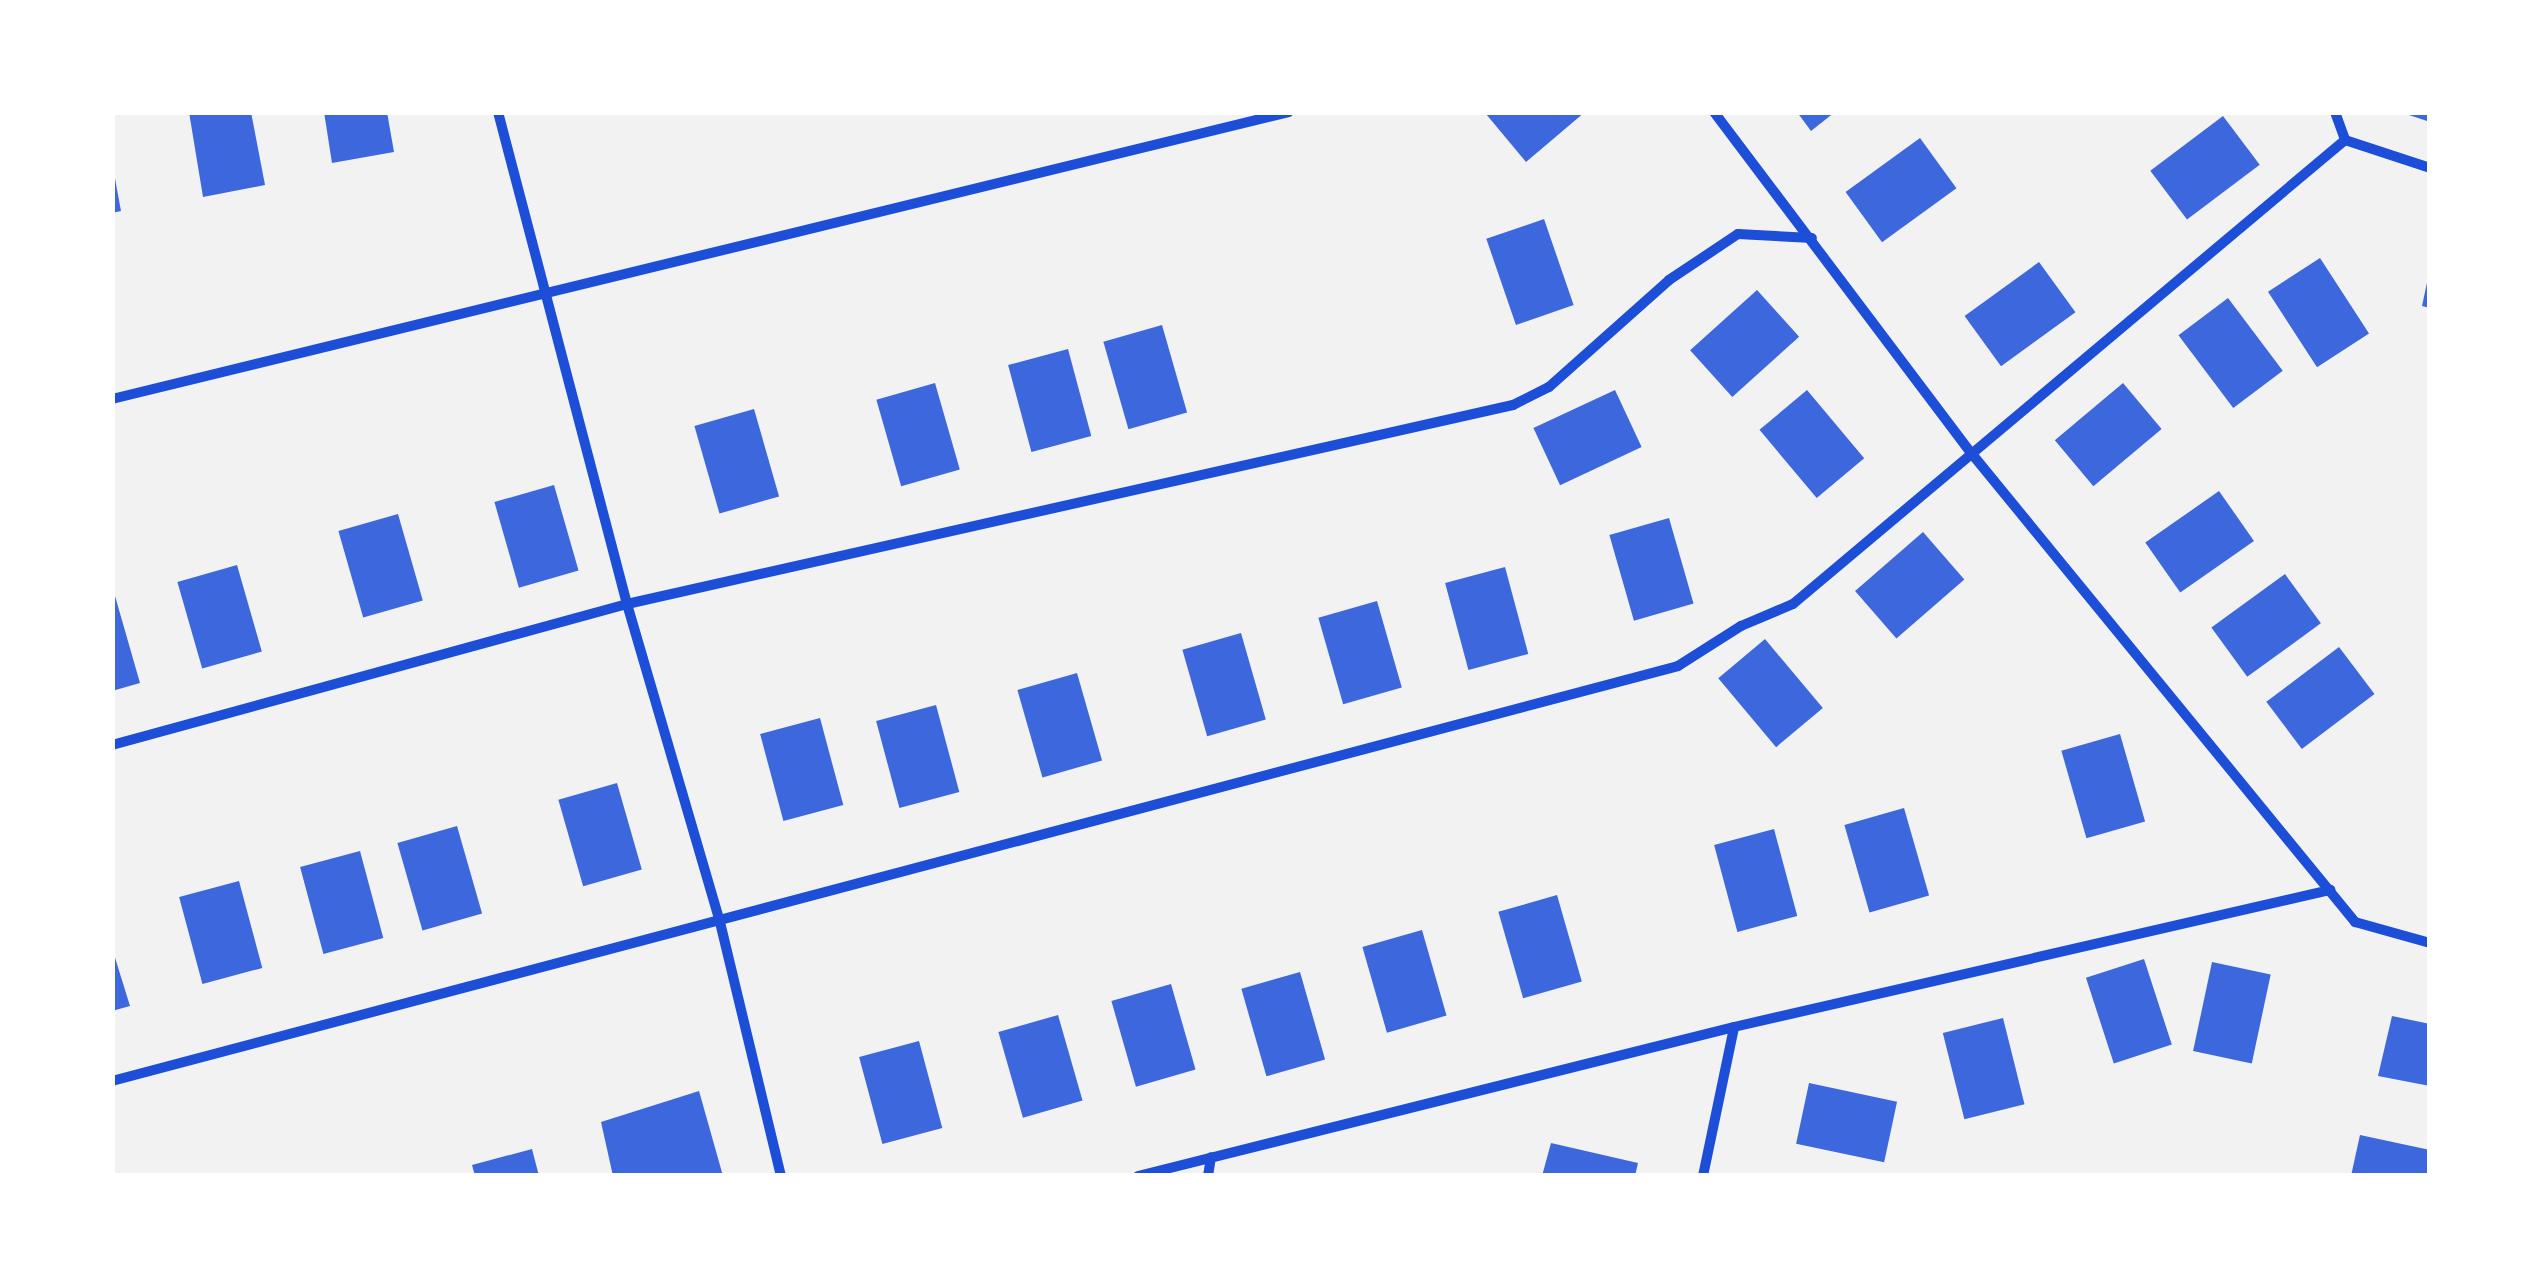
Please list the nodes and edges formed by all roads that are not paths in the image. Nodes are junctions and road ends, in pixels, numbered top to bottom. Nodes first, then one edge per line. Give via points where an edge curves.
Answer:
1 (498, 112) edge
2 (1288, 112) edge
3 (1714, 112) edge
4 (2335, 112) edge
5 (2346, 140) junction
6 (2430, 168) edge
7 (1812, 238) junction
8 (546, 296) junction
9 (112, 399) edge
10 (1972, 454) junction
11 (627, 604) junction
12 (112, 744) edge
13 (2330, 890) junction
14 (719, 918) junction
15 (2430, 943) edge
16 (1734, 1027) junction
17 (112, 1081) edge
18 (1211, 1157) junction
19 (781, 1176) edge
20 (1138, 1176) edge
21 (1208, 1176) edge
22 (1704, 1176) edge

1 - 8 street
2 - 8 street
3 - 7 street
4 - 5 street
5 - 6 street
5 - 10 street
7 - 10 street
7 - 11 street via 1738,234 1669,280 1548,387 1513,405
8 - 9 street
8 - 11 street
10 - 13 street
10 - 14 street via 1793,604 1741,626 1678,666
11 - 12 street
11 - 14 street
13 - 15 street via 2354,922
13 - 16 street
14 - 17 street
14 - 19 street
16 - 18 street
16 - 22 street
18 - 20 street
18 - 21 street

